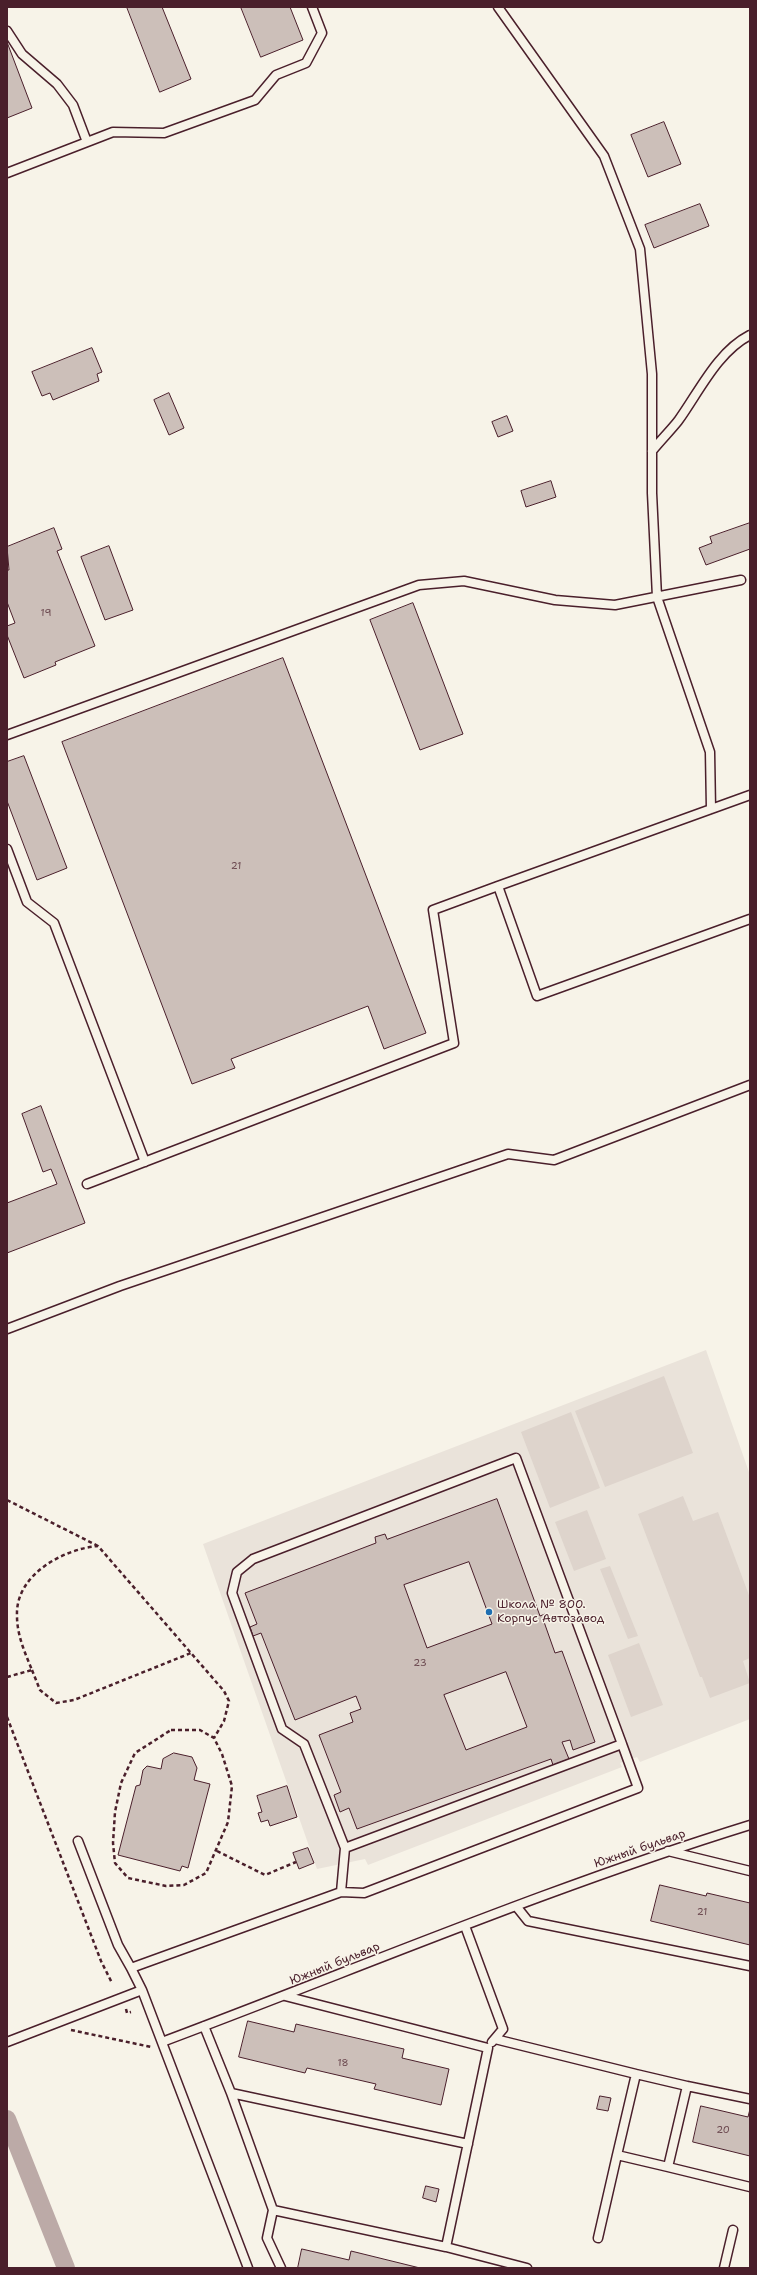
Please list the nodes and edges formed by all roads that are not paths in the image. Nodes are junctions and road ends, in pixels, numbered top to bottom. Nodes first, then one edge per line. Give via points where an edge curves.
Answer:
1 (312, 7) edge
2 (498, 7) edge
3 (7, 31) edge
4 (87, 142) junction
5 (7, 173) edge
6 (750, 335) edge
7 (652, 451) junction
8 (741, 580) dead end
9 (657, 597) junction
10 (7, 735) edge
11 (750, 795) edge
12 (711, 809) junction
13 (7, 849) edge
14 (498, 886) junction
15 (750, 919) edge
16 (750, 1085) edge
17 (144, 1162) junction
18 (87, 1184) dead end
19 (7, 1329) edge
20 (622, 1744) junction
21 (749, 1826) edge
22 (78, 1841) dead end
23 (345, 1848) junction
24 (667, 1851) junction
25 (750, 1871) edge
26 (341, 1892) junction
27 (516, 1906) junction
28 (465, 1926) junction
29 (750, 1966) edge
30 (131, 1968) junction
31 (142, 1990) junction
32 (285, 1996) junction
33 (204, 2026) junction
34 (495, 2040) junction
35 (7, 2042) edge
36 (163, 2046) junction
37 (488, 2048) junction
38 (636, 2074) junction
39 (687, 2086) junction
40 (231, 2092) junction
41 (750, 2099) edge
42 (468, 2144) junction
43 (617, 2155) junction
44 (668, 2167) junction
45 (750, 2188) edge
46 (273, 2210) junction
47 (733, 2230) dead end
48 (598, 2238) dead end
49 (446, 2247) junction
50 (248, 2268) edge
51 (281, 2268) edge
52 (527, 2268) edge
53 (724, 2268) edge

1 - 4 lane via 322,33 306,63 276,75 255,100 164,133 113,132
2 - 7 lane via 604,156 640,249 652,374
3 - 4 lane via 22,54 57,84 73,105
4 - 5 lane
6 - 7 lane via 743,338 724,356 677,422
7 - 9 lane
8 - 9 lane
9 - 10 lane via 615,605 555,600 464,581 419,585
9 - 12 lane via 710,752
11 - 12 lane
12 - 14 lane
13 - 17 lane via 27,902 54,924
14 - 15 lane via 537,996
14 - 17 lane via 433,910 454,1044
16 - 19 lane via 554,1160 508,1154 120,1286
17 - 18 lane
20 - 23 lane
20 - 23 lane via 516,1458 253,1559 237,1572 232,1593 282,1729 304,1744
20 - 26 lane via 638,1788 364,1893
21 - 24 lane, Южный бульвар
22 - 30 lane via 118,1945
23 - 26 lane
24 - 25 lane
24 - 27 lane, Южный бульвар
26 - 30 lane
27 - 28 lane, Южный бульвар
27 - 29 lane via 528,1921
28 - 32 lane, Южный бульвар
28 - 34 lane via 503,2029
30 - 31 lane
31 - 35 lane
31 - 36 lane
32 - 33 lane, Южный бульвар
32 - 37 lane
33 - 36 lane, Южный бульвар
33 - 40 lane
34 - 37 lane
34 - 38 lane
36 - 50 lane
37 - 42 lane
38 - 39 lane
38 - 43 lane
39 - 41 lane
39 - 44 lane
40 - 42 lane
40 - 46 lane
42 - 49 lane
43 - 44 lane
43 - 48 lane
44 - 45 lane
46 - 49 lane
46 - 51 lane via 267,2238
47 - 53 lane
49 - 52 lane

